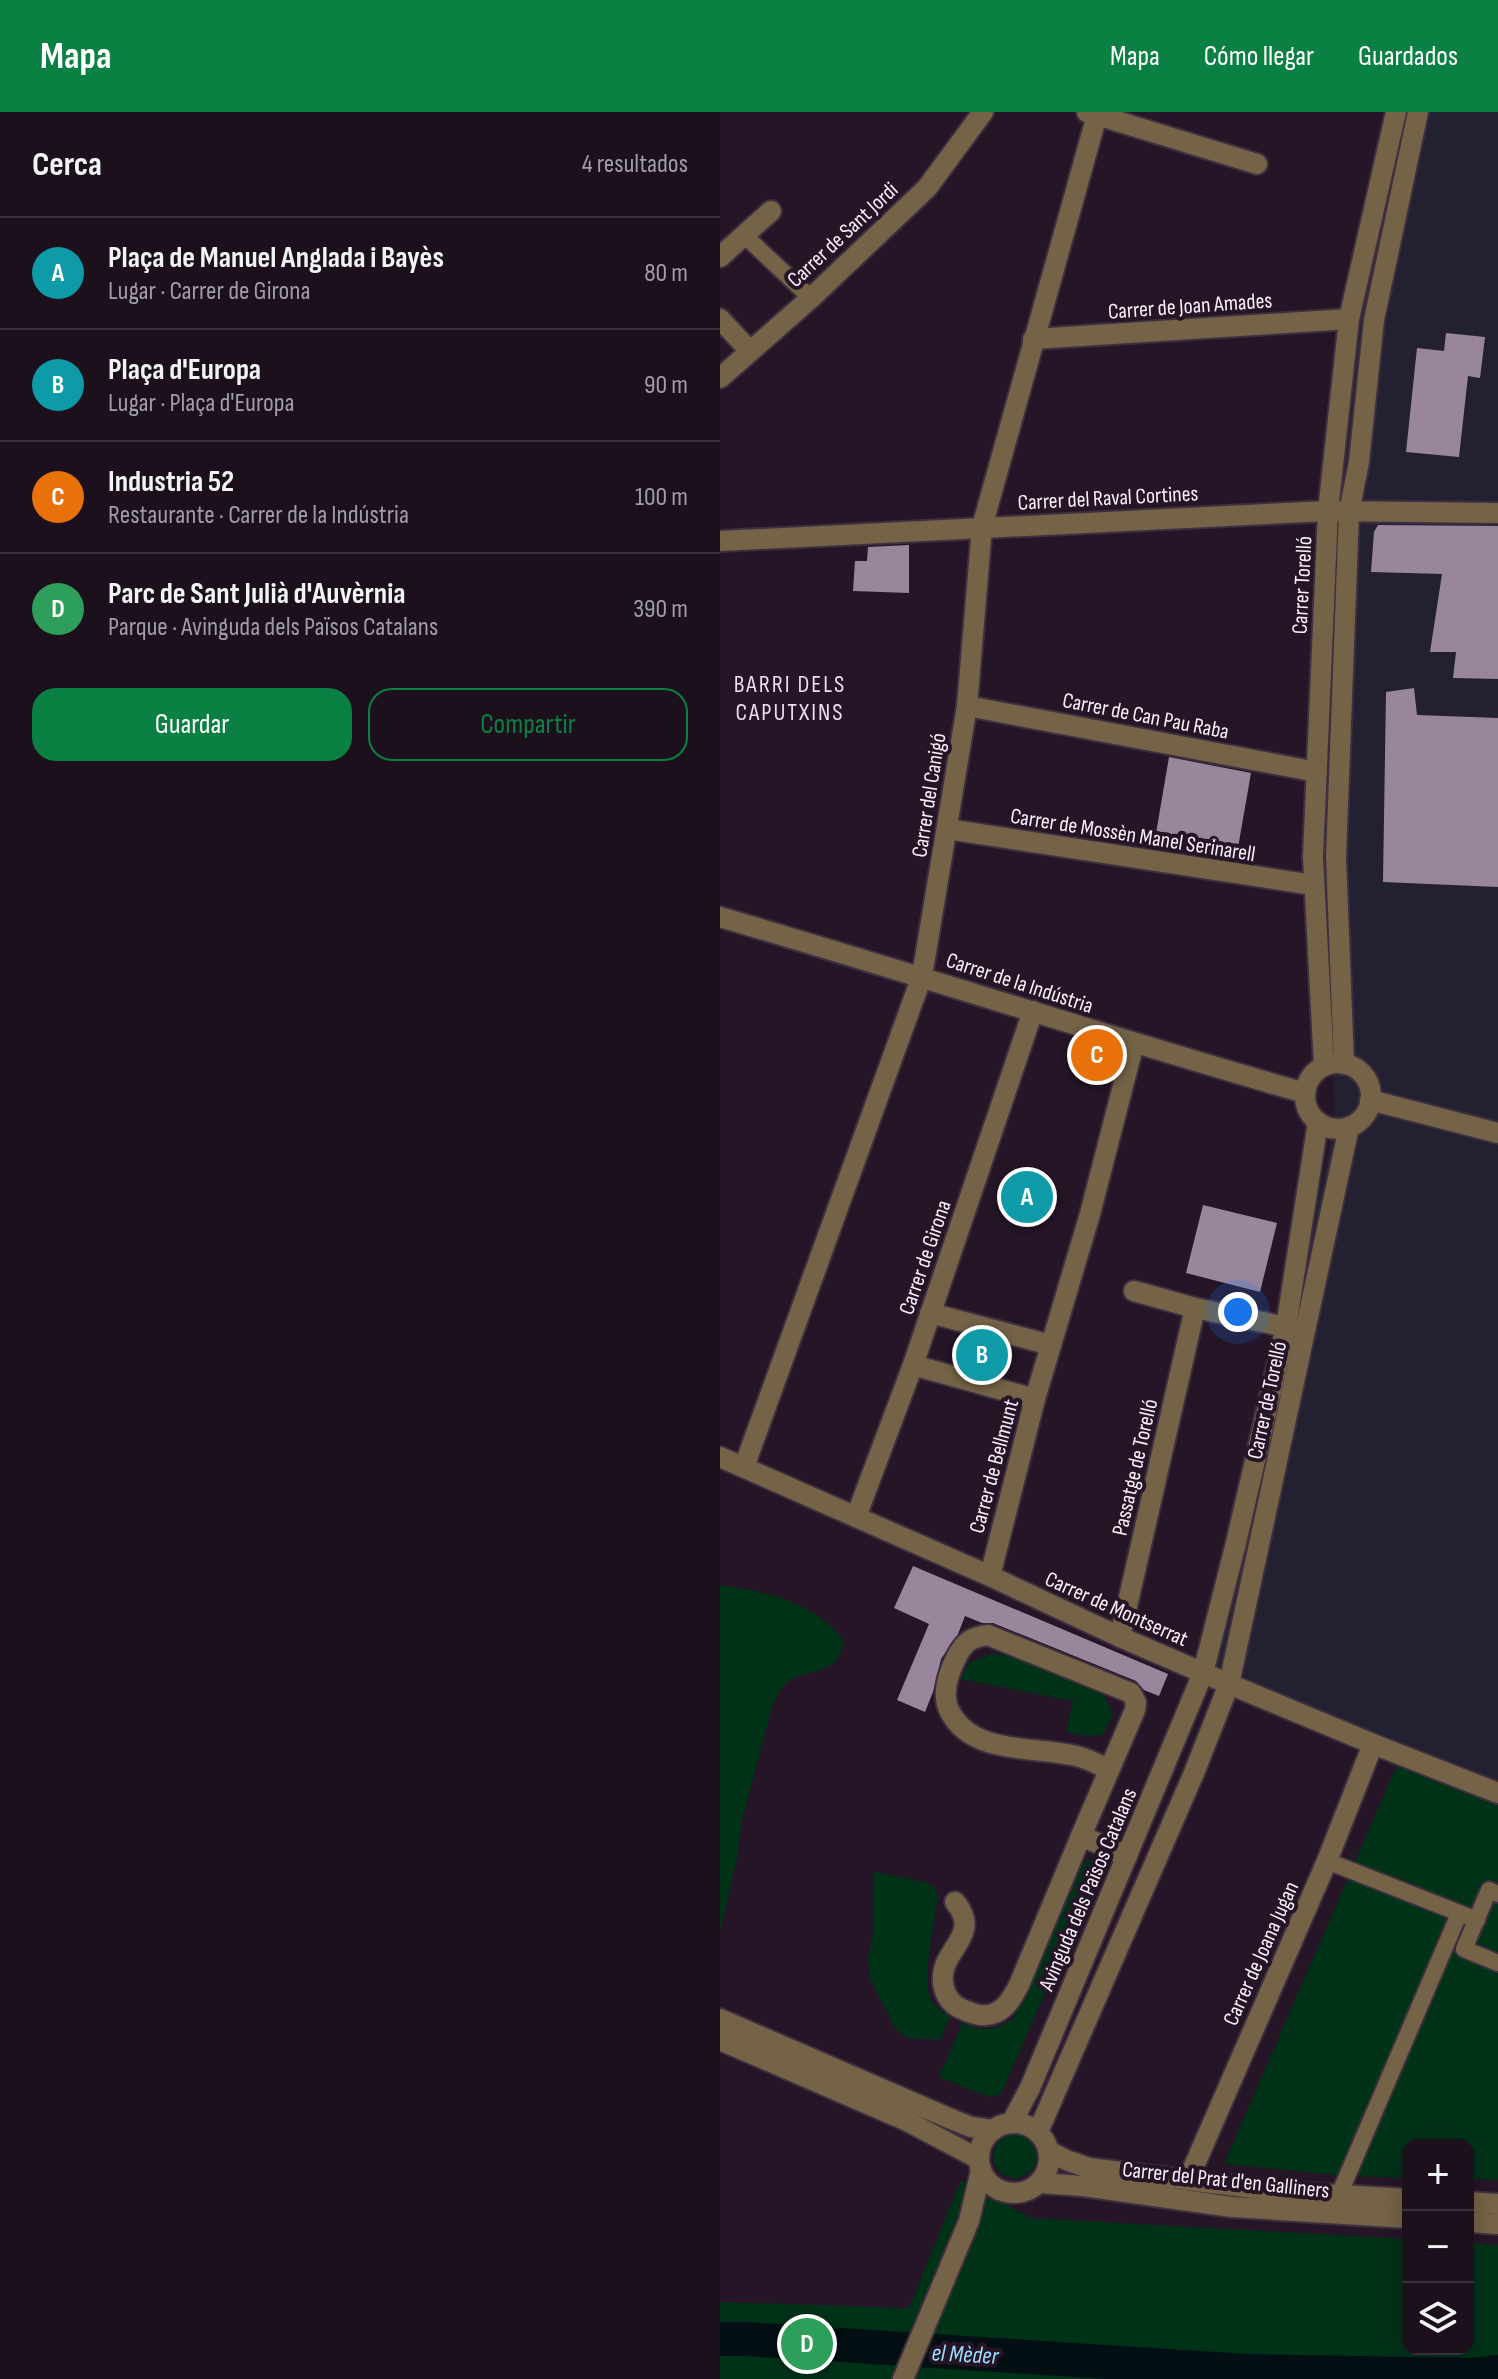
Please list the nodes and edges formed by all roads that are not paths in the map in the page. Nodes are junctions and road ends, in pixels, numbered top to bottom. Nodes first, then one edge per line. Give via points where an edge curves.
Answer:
1 (983, 112) edge
2 (1396, 112) edge
3 (1418, 112) edge
4 (1092, 114) edge
5 (1257, 164) dead end
6 (771, 211) dead end
7 (744, 235) junction
8 (720, 257) edge
9 (811, 298) junction
10 (720, 319) edge
11 (1349, 319) junction
12 (1033, 339) junction
13 (750, 351) junction
14 (720, 378) edge
15 (1338, 512) junction
16 (1498, 513) edge
17 (982, 527) junction
18 (720, 541) edge
19 (967, 706) junction
20 (1317, 772) junction
21 (947, 829) junction
22 (1313, 885) junction
23 (720, 917) edge
24 (922, 976) junction
25 (1033, 1011) junction
26 (1134, 1043) junction
27 (1334, 1065) junction
28 (1305, 1093) junction
29 (1370, 1100) junction
30 (1318, 1122) junction
31 (1349, 1127) junction
32 (1498, 1133) edge
33 (1134, 1291) dead end
34 (1195, 1308) junction
35 (930, 1313) junction
36 (1286, 1327) junction
37 (1051, 1345) junction
38 (913, 1365) junction
39 (1035, 1399) junction
40 (720, 1457) edge
41 (744, 1467) junction
42 (856, 1517) junction
43 (990, 1576) junction
44 (1120, 1637) junction
45 (1203, 1673) junction
46 (1229, 1684) junction
47 (1373, 1744) junction
48 (1109, 1770) junction
49 (1498, 1793) edge
50 (1081, 1836) junction
51 (1127, 1856) junction
52 (1327, 1861) junction
53 (1498, 1894) edge
54 (955, 1902) dead end
55 (1459, 1914) junction
56 (1477, 1920) junction
57 (1498, 1963) edge
58 (720, 2019) edge
59 (720, 2040) edge
60 (1012, 2122) junction
61 (993, 2130) junction
62 (1038, 2132) junction
63 (1049, 2151) junction
64 (980, 2164) junction
65 (1188, 2180) junction
66 (1039, 2183) junction
67 (1007, 2192) junction
68 (1339, 2195) junction
69 (1402, 2199) edge
70 (1474, 2202) edge
71 (1498, 2204) edge
72 (1402, 2218) edge
73 (969, 2221) junction
74 (1474, 2222) edge
75 (1498, 2224) edge
76 (903, 2379) edge

1 - 9 street, Carrer de Sant Jordi via 927,188
2 - 11 street, Carrer Torelló
3 - 15 street, Carrer Torelló via 1374,320 1359,462
4 - 5 street
4 - 12 street, Carrer del Canigó
6 - 7 street
7 - 8 street
7 - 9 street
9 - 13 street, Carrer de Sant Jordi
10 - 13 street
11 - 12 street, Carrer de Joan Amades
11 - 15 street, Carrer Torelló
12 - 17 street, Carrer del Canigó
13 - 14 street, Carrer de Sant Jordi
15 - 16 street, Carrer del Raval Cortines
15 - 17 street, Carrer del Raval Cortines
15 - 20 street, Carrer Torelló
15 - 27 street, Carrer Torelló
17 - 18 street, Carrer del Raval Cortines
17 - 19 street, Carrer del Canigó
19 - 20 street, Carrer de Can Pau Raba
19 - 21 street, Carrer del Canigó
20 - 22 street, Carrer Torelló
21 - 22 street, Carrer de Mossèn Manel Serinarell
21 - 24 street, Carrer del Canigó
22 - 27 street, Carrer Torelló
23 - 24 street, Carrer de la Indústria
24 - 25 street, Carrer de la Indústria
24 - 41 street, Carrer del Canigó
25 - 26 street, Carrer de la Indústria
25 - 35 street, Carrer de Girona
26 - 28 street, Carrer de la Indústria
26 - 37 street, Carrer de Bellmunt
27 - 28 street via 1311,1077
27 - 29 street via 1358,1070 1369,1086
28 - 30 street
29 - 31 street via 1363,1116
29 - 32 street
30 - 31 street
30 - 36 street, Carrer de Torelló
31 - 46 street, Carrer de Torelló
33 - 34 street
34 - 36 street
34 - 44 street, Passatge de Torelló
35 - 37 street
35 - 38 street, Carrer de Girona
36 - 45 street, Carrer de Torelló
37 - 39 street, Carrer de Bellmunt
38 - 39 street
38 - 42 street, Carrer de Girona
39 - 43 street, Carrer de Bellmunt
40 - 41 street, Carrer de Montserrat
41 - 42 street, Carrer de Montserrat
42 - 43 street, Carrer de Montserrat
43 - 44 street, Carrer de Montserrat
44 - 45 street, Carrer de Montserrat
45 - 46 street, Carrer de Montserrat
45 - 51 street, Avinguda dels Països Catalans
46 - 47 street, Carrer de Montserrat
46 - 62 street
47 - 49 street, Carrer de Montserrat
47 - 52 street, Carrer de Joana Jugan
48 - 48 street via 1135,1710 1131,1693 988,1635 963,1644 945,1689 955,1722 991,1743 1080,1757
48 - 50 street
50 - 51 street
50 - 54 street via 1019,1985 1009,2003 994,2014 979,2015 946,1997 941,1976 965,1927 964,1912
51 - 60 street, Avinguda dels Països Catalans
52 - 55 street
52 - 65 street, Carrer de Joana Jugan
53 - 56 street via 1489,1890
55 - 56 street
55 - 68 street
56 - 57 street via 1464,1949
58 - 61 street via 951,2119
59 - 64 street via 905,2120
60 - 61 street
60 - 62 street
61 - 64 street via 981,2146
62 - 63 street
63 - 65 street, Carrer del Prat d'en Galliners via 1089,2168
63 - 66 street via 1048,2169
64 - 67 street via 989,2182
64 - 73 street
65 - 68 street, Carrer del Prat d'en Galliners
66 - 67 street via 1024,2192
66 - 72 street, Carrer del Prat d'en Galliners via 1232,2207
67 - 73 street
68 - 69 street, Carrer del Prat d'en Galliners
70 - 71 street
73 - 76 street
74 - 75 street

